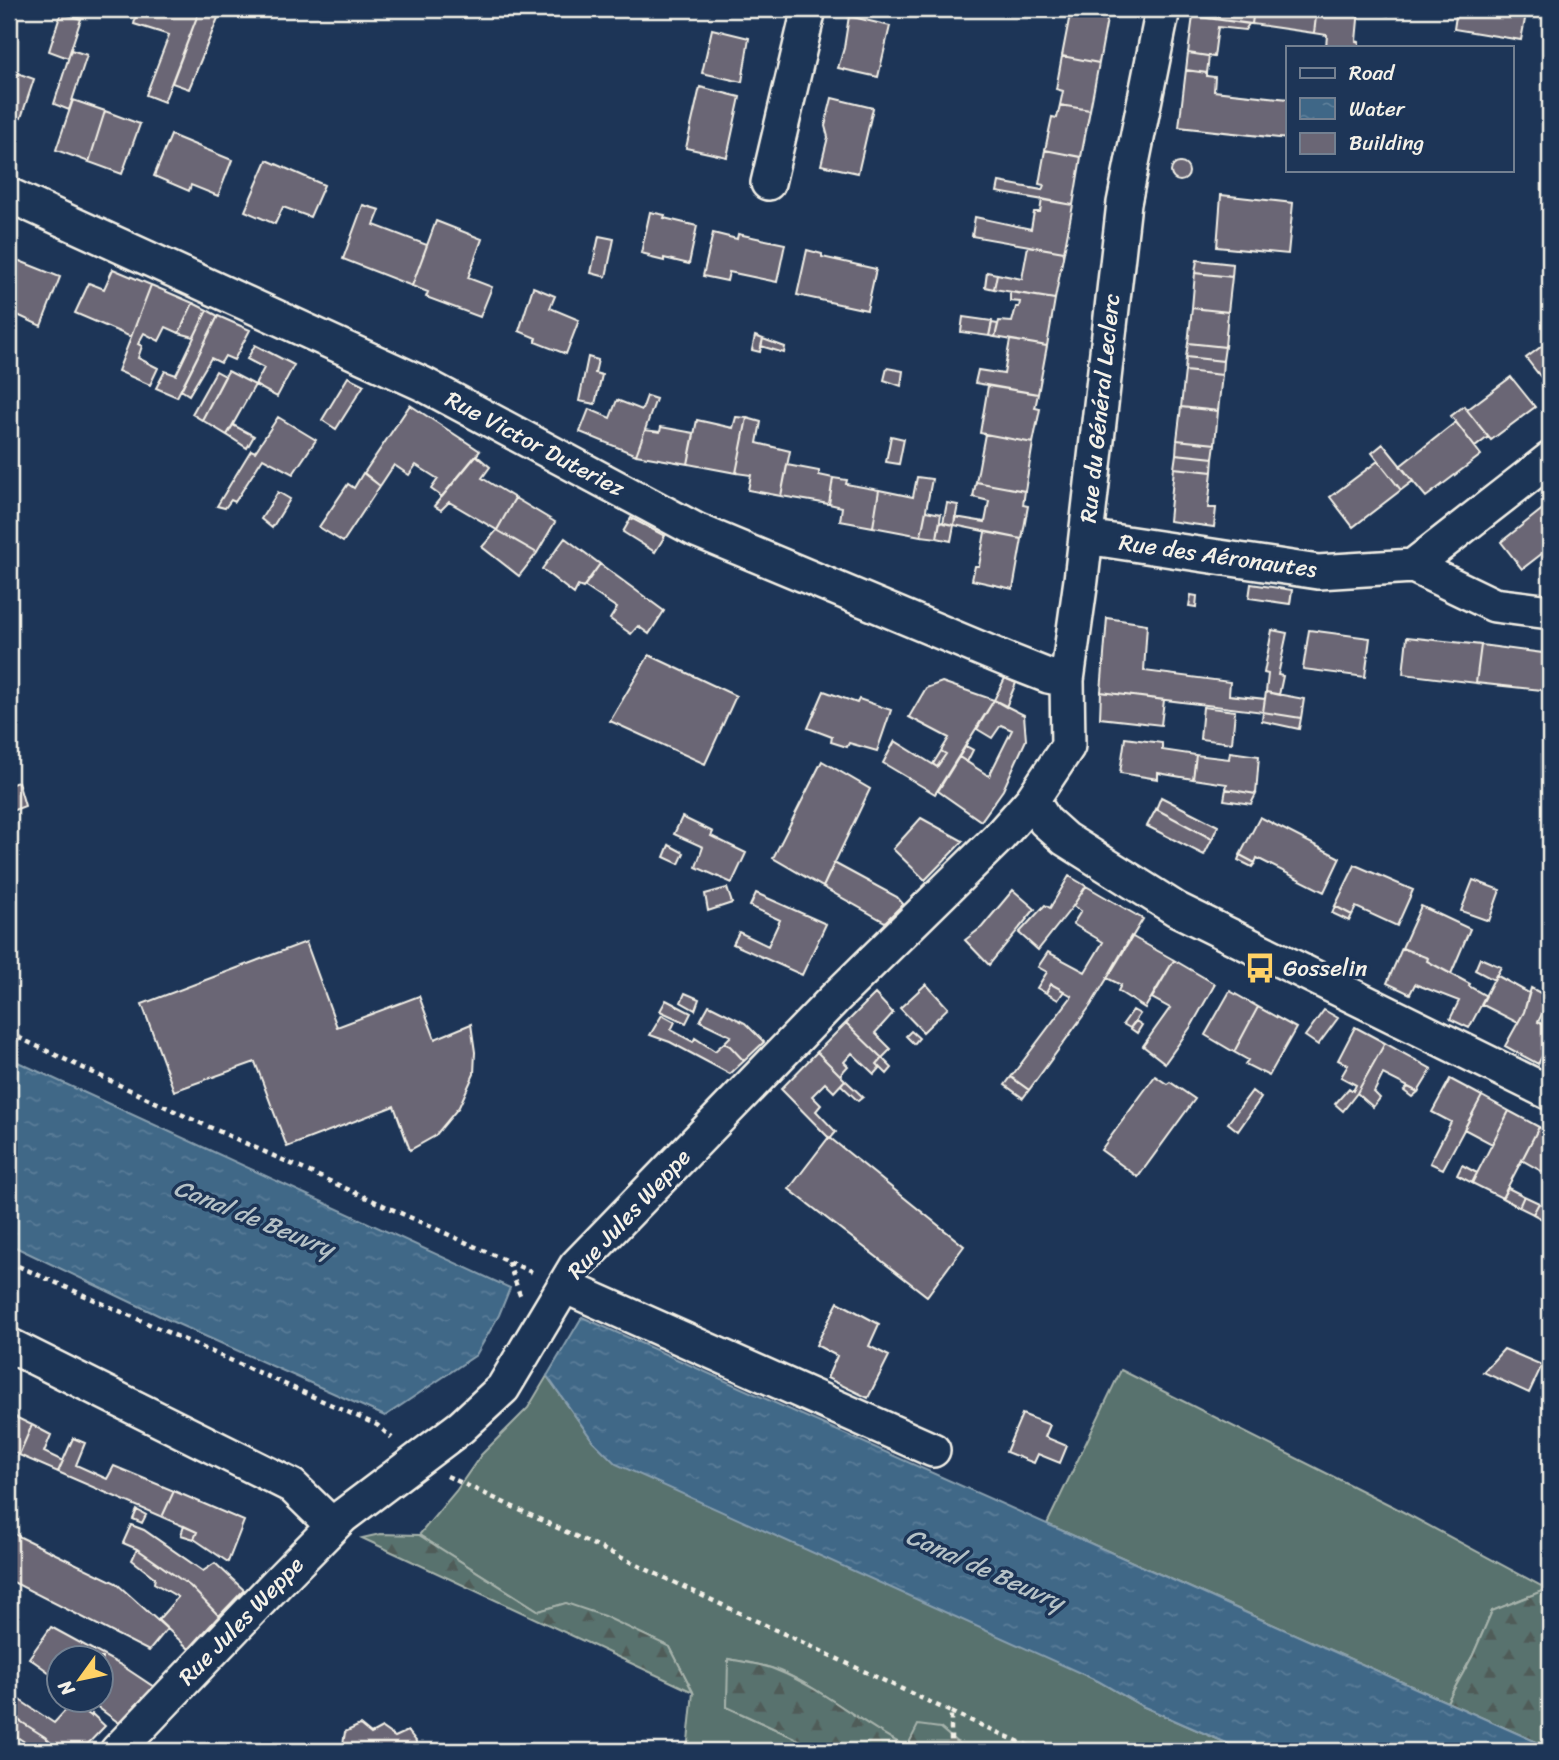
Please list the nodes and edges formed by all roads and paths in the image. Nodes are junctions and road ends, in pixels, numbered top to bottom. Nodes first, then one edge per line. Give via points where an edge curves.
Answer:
1 (809, 9) edge
2 (1163, 9) edge
3 (768, 183) dead end
4 (9, 195) edge
5 (1550, 459) edge
6 (1086, 537) junction
7 (1413, 566) junction
8 (1550, 612) edge
9 (1067, 680) junction
10 (1032, 800) junction
11 (9, 1033) edge
12 (1550, 1093) edge
13 (9, 1262) edge
14 (508, 1262) junction
15 (564, 1286) junction
16 (519, 1304) dead end
17 (9, 1345) edge
18 (933, 1450) dead end
19 (417, 1461) junction
20 (333, 1526) junction
21 (951, 1712) junction
22 (117, 1751) edge
23 (958, 1751) edge
24 (1040, 1751) edge

1 - 3 street
2 - 6 street, Rue du Général Leclerc via 1124,203
4 - 9 street, Rue Victor Duteriez via 424,384 696,530 1010,661
5 - 7 street
6 - 7 street, Rue des Aéronautes via 1318,572
6 - 9 street, Rue du Général Leclerc
7 - 8 street, Rue des Aéronautes via 1494,605
9 - 10 street, Rue du Général Leclerc via 1068,746
10 - 12 street via 1045,821 1065,839 1176,909
10 - 15 street, Rue Jules Weppe via 576,1266
11 - 14 path
13 - 19 path via 377,1425
14 - 15 path
14 - 16 path via 520,1294
15 - 18 street
15 - 19 street, Rue Jules Weppe via 503,1388
17 - 20 street via 292,1486
19 - 20 street, Rue Jules Weppe
19 - 21 path
20 - 22 street, Rue Jules Weppe
21 - 23 path via 951,1742
21 - 24 path

